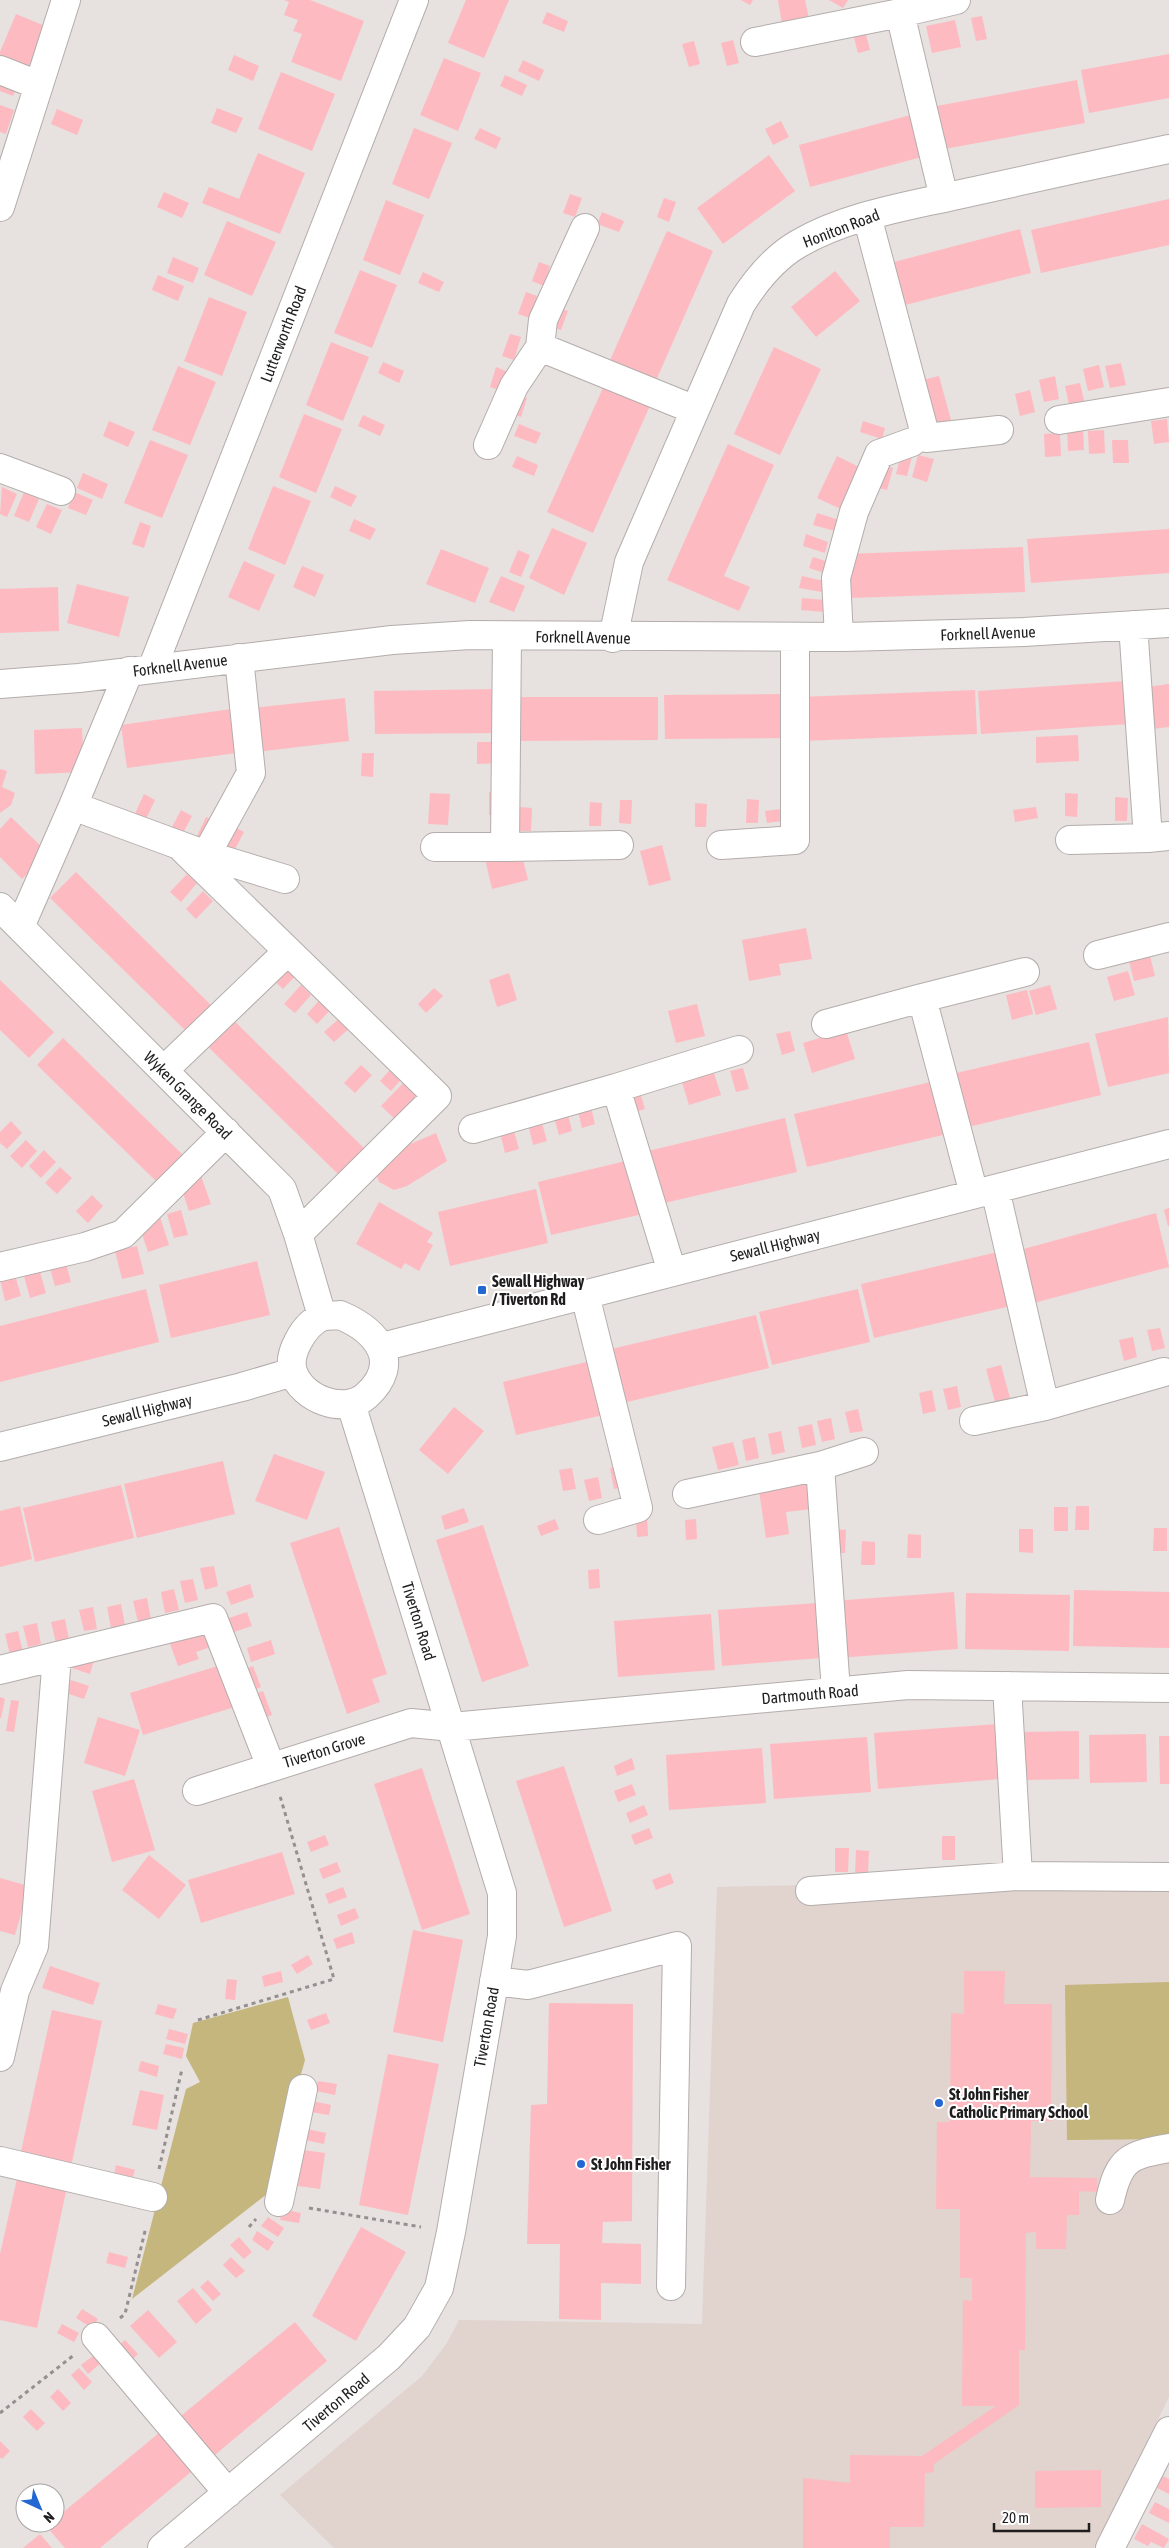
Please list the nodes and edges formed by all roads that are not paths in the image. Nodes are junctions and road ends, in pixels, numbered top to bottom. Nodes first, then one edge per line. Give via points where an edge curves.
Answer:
1 (66, 0) edge
2 (414, 0) edge
3 (956, 0) edge
4 (900, 13) junction
5 (755, 42) dead end
6 (0, 70) edge
7 (38, 85) junction
8 (1169, 149) edge
9 (944, 198) junction
10 (1, 202) edge
11 (868, 216) junction
12 (585, 228) dead end
13 (540, 347) junction
14 (1169, 402) edge
15 (695, 410) junction
16 (1059, 420) dead end
17 (999, 430) dead end
18 (912, 442) dead end
19 (488, 445) dead end
20 (0, 468) edge
21 (61, 491) dead end
22 (1169, 623) edge
23 (1133, 625) junction
24 (507, 636) junction
25 (795, 637) junction
26 (839, 637) junction
27 (613, 638) junction
28 (239, 658) junction
29 (140, 670) junction
30 (0, 684) edge
31 (73, 806) junction
32 (1158, 837) edge
33 (1070, 840) dead end
34 (619, 845) dead end
35 (721, 845) dead end
36 (180, 846) junction
37 (435, 847) dead end
38 (505, 847) junction
39 (206, 855) junction
40 (285, 880) dead end
41 (0, 907) edge
42 (20, 927) junction
43 (1169, 937) edge
44 (288, 951) junction
45 (1098, 955) dead end
46 (1025, 972) dead end
47 (922, 998) junction
48 (826, 1024) dead end
49 (739, 1050) dead end
50 (164, 1070) junction
51 (616, 1088) junction
52 (473, 1130) dead end
53 (226, 1132) junction
54 (1169, 1144) edge
55 (984, 1192) junction
56 (298, 1234) junction
57 (0, 1267) edge
58 (672, 1272) junction
59 (585, 1295) junction
60 (322, 1316) junction
61 (382, 1347) junction
62 (293, 1372) junction
63 (1164, 1372) dead end
64 (351, 1404) junction
65 (1045, 1406) junction
66 (974, 1421) dead end
67 (0, 1446) edge
68 (864, 1452) dead end
69 (820, 1466) junction
70 (687, 1494) dead end
71 (598, 1520) dead end
72 (57, 1656) junction
73 (0, 1670) edge
74 (1007, 1686) junction
75 (1169, 1688) edge
76 (836, 1691) junction
77 (452, 1727) junction
78 (271, 1767) junction
79 (197, 1791) dead end
80 (1018, 1876) junction
81 (1169, 1877) edge
82 (810, 1891) dead end
83 (494, 1981) junction
84 (8, 1989) edge
85 (0, 2057) edge
86 (303, 2089) dead end
87 (1169, 2148) edge
88 (0, 2160) edge
89 (153, 2197) road end
90 (1110, 2200) dead end
91 (280, 2202) road end
92 (670, 2286) dead end
93 (96, 2337) road end
94 (1169, 2431) edge
95 (228, 2493) junction
96 (162, 2548) edge
97 (1110, 2548) edge

1 - 7 street
2 - 29 street, Lutterworth Road
3 - 4 street
4 - 5 street
4 - 9 street
6 - 7 street
7 - 10 street
8 - 9 street, Honiton Road
9 - 11 street, Honiton Road
11 - 15 street, Honiton Road via 821,232 798,244 764,272 741,304
11 - 17 street via 926,438
12 - 13 street via 543,320
13 - 15 street
13 - 19 street via 514,386
14 - 16 street
15 - 27 street, Honiton Road via 629,562
18 - 26 street via 879,454 854,512 836,578
20 - 21 street
22 - 23 street, Forknell Avenue
23 - 26 street, Forknell Avenue via 1024,632
23 - 32 street
24 - 27 street, Forknell Avenue
24 - 28 street, Forknell Avenue via 392,640
24 - 38 street
25 - 26 street, Forknell Avenue
25 - 27 street, Forknell Avenue
25 - 35 street via 795,840
28 - 29 street, Forknell Avenue
28 - 39 street via 251,772
29 - 30 street, Forknell Avenue
29 - 31 street, Lutterworth Road
31 - 36 street
31 - 42 street, Lutterworth Road
32 - 33 street
34 - 38 street
36 - 39 street
36 - 44 street
37 - 38 street
39 - 40 street
41 - 42 street, Wyken Grange Road
42 - 50 street, Wyken Grange Road
43 - 45 street
44 - 50 street
44 - 56 street via 437,1096
46 - 47 street
47 - 48 street
47 - 55 street
49 - 51 street
50 - 53 street, Wyken Grange Road
51 - 52 street
51 - 58 street
53 - 56 street, Wyken Grange Road via 282,1189
53 - 57 street via 122,1234 85,1247
54 - 55 street, Sewall Highway
55 - 58 street, Sewall Highway
55 - 65 street
56 - 60 street, Wyken Grange Road
58 - 59 street, Sewall Highway
59 - 61 street, Sewall Highway
59 - 71 street via 638,1508
60 - 61 street via 340,1315 355,1321 370,1331
60 - 62 street via 308,1327 298,1342 293,1355
61 - 64 street via 384,1363 380,1376 366,1396
62 - 64 street via 320,1400
62 - 67 street, Sewall Highway
63 - 65 street
64 - 77 street, Tiverton Road
65 - 66 street
68 - 69 street
69 - 70 street
69 - 76 street
72 - 73 street
72 - 78 street via 213,1618
72 - 84 street via 34,1946
74 - 75 street, Dartmouth Road
74 - 76 street, Dartmouth Road via 908,1685
74 - 80 street
76 - 77 street, Dartmouth Road
77 - 78 street, Tiverton Grove via 412,1723
77 - 83 street, Tiverton Road via 502,1893 502,1936
78 - 79 street, Tiverton Grove
80 - 81 street
80 - 82 street
83 - 92 street via 528,1985 677,1946
83 - 95 street, Tiverton Road via 439,2288 417,2327 389,2357
84 - 85 street
86 - 91 street
87 - 90 street via 1140,2153 1124,2163 1115,2179
88 - 89 street
93 - 95 street
94 - 97 street
95 - 96 street, Tiverton Road

